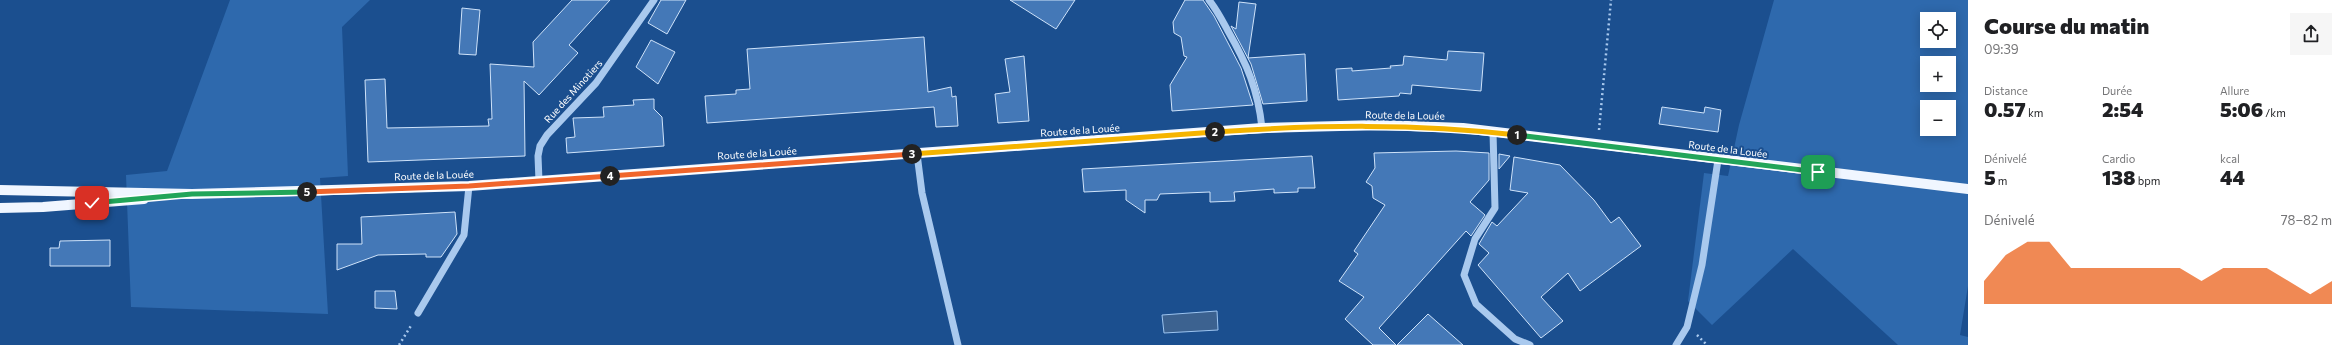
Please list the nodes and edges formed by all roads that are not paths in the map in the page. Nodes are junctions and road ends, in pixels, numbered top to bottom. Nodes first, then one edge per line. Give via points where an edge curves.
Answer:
1 (654, 0) edge
2 (1209, 0) edge
3 (1262, 128) junction
4 (1493, 132) junction
5 (917, 154) junction
6 (1718, 160) junction
7 (539, 181) junction
8 (469, 186) junction
9 (1968, 189) edge
10 (0, 190) edge
11 (192, 194) junction
12 (0, 208) edge
13 (418, 313) road end
14 (958, 345) edge
15 (1530, 345) edge
16 (1676, 345) edge

1 - 7 street, Rue des Minotiers via 596,83 547,135 540,146
2 - 3 street via 1217,9 1253,79 1260,106
3 - 4 main road, Route de la Louée via 1380,125 1463,128
3 - 5 main road, Route de la Louée
4 - 6 main road, Route de la Louée
4 - 15 street via 1495,208 1475,239 1464,275 1476,304 1515,339
5 - 7 main road, Route de la Louée
5 - 14 street via 922,193
6 - 9 main road, Route de la Louée
6 - 16 street via 1702,265 1687,327
7 - 8 main road, Route de la Louée
8 - 11 main road, Route de la Louée
8 - 13 street via 464,235
10 - 11 main road, Route de la Louée
11 - 12 main road, Route de la Louée via 43,207

